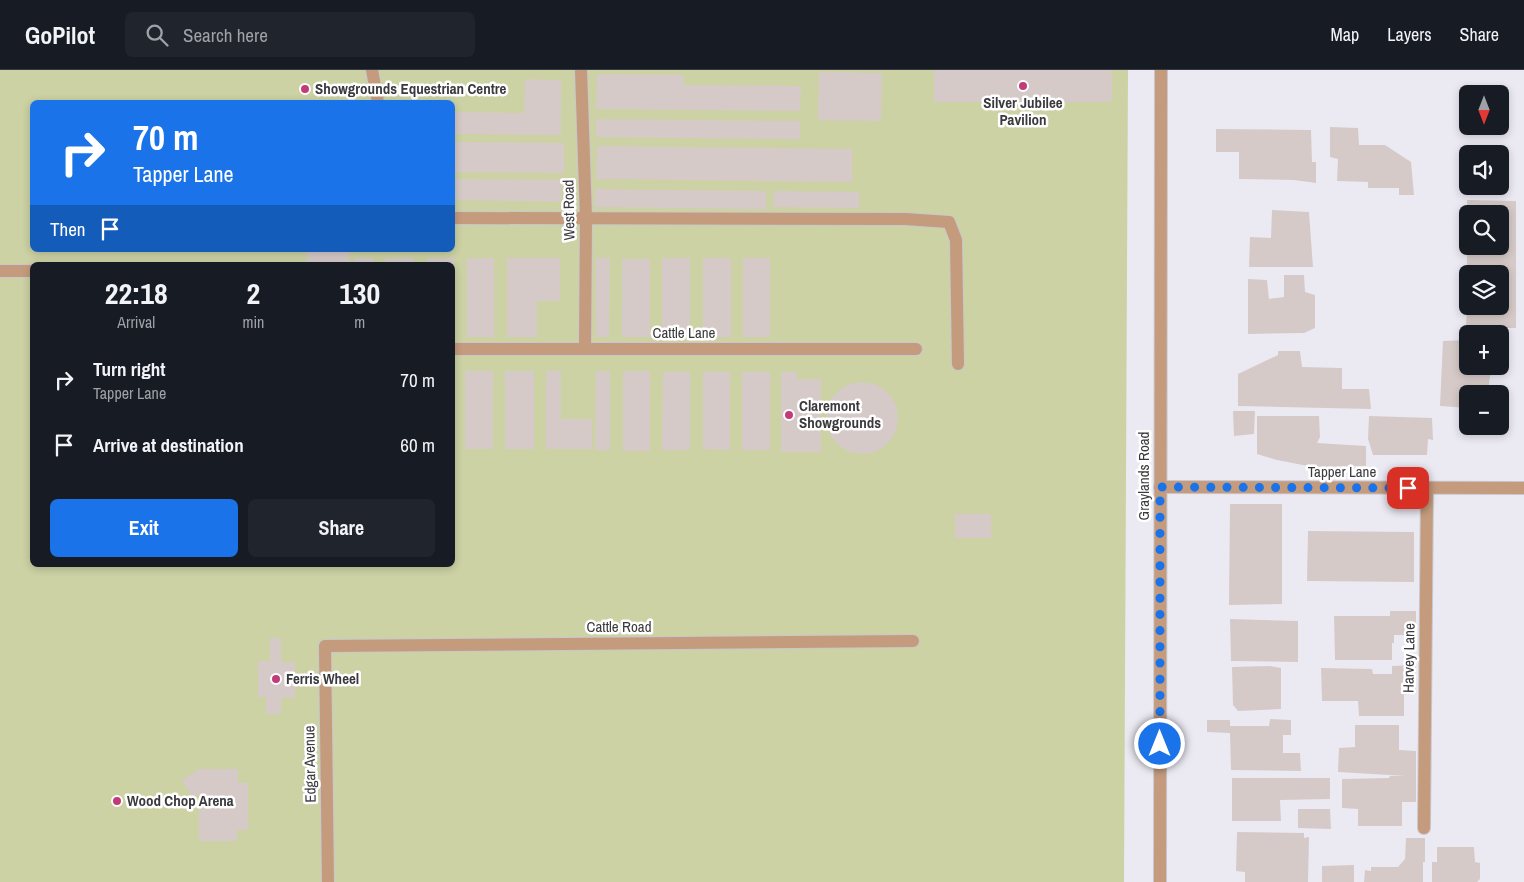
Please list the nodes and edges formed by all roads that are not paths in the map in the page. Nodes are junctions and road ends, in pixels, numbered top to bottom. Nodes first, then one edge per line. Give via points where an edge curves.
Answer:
1 (372, 70) edge
2 (581, 70) edge
3 (1161, 70) edge
4 (378, 100) edge
5 (455, 218) edge
6 (586, 218) junction
7 (0, 271) edge
8 (30, 271) edge
9 (585, 349) junction
10 (916, 349) dead end
11 (455, 350) edge
12 (958, 364) dead end
13 (1160, 487) junction
14 (1427, 488) junction
15 (1524, 488) edge
16 (913, 641) dead end
17 (325, 646) joint
18 (1424, 828) dead end
19 (328, 882) edge
20 (1160, 882) edge

1 - 4 street
2 - 6 street, West Road
3 - 13 street, Graylands Road
5 - 6 street
6 - 9 street, West Road
6 - 12 street via 905,219 949,222 956,240
7 - 8 street
9 - 10 street, Cattle Lane
9 - 11 street, Cattle Lane
13 - 14 street, Tapper Lane
13 - 20 street, Graylands Road
14 - 15 street, Tapper Lane
14 - 18 street, Harvey Lane
16 - 17 street, Cattle Road
17 - 19 street, Edgar Avenue

